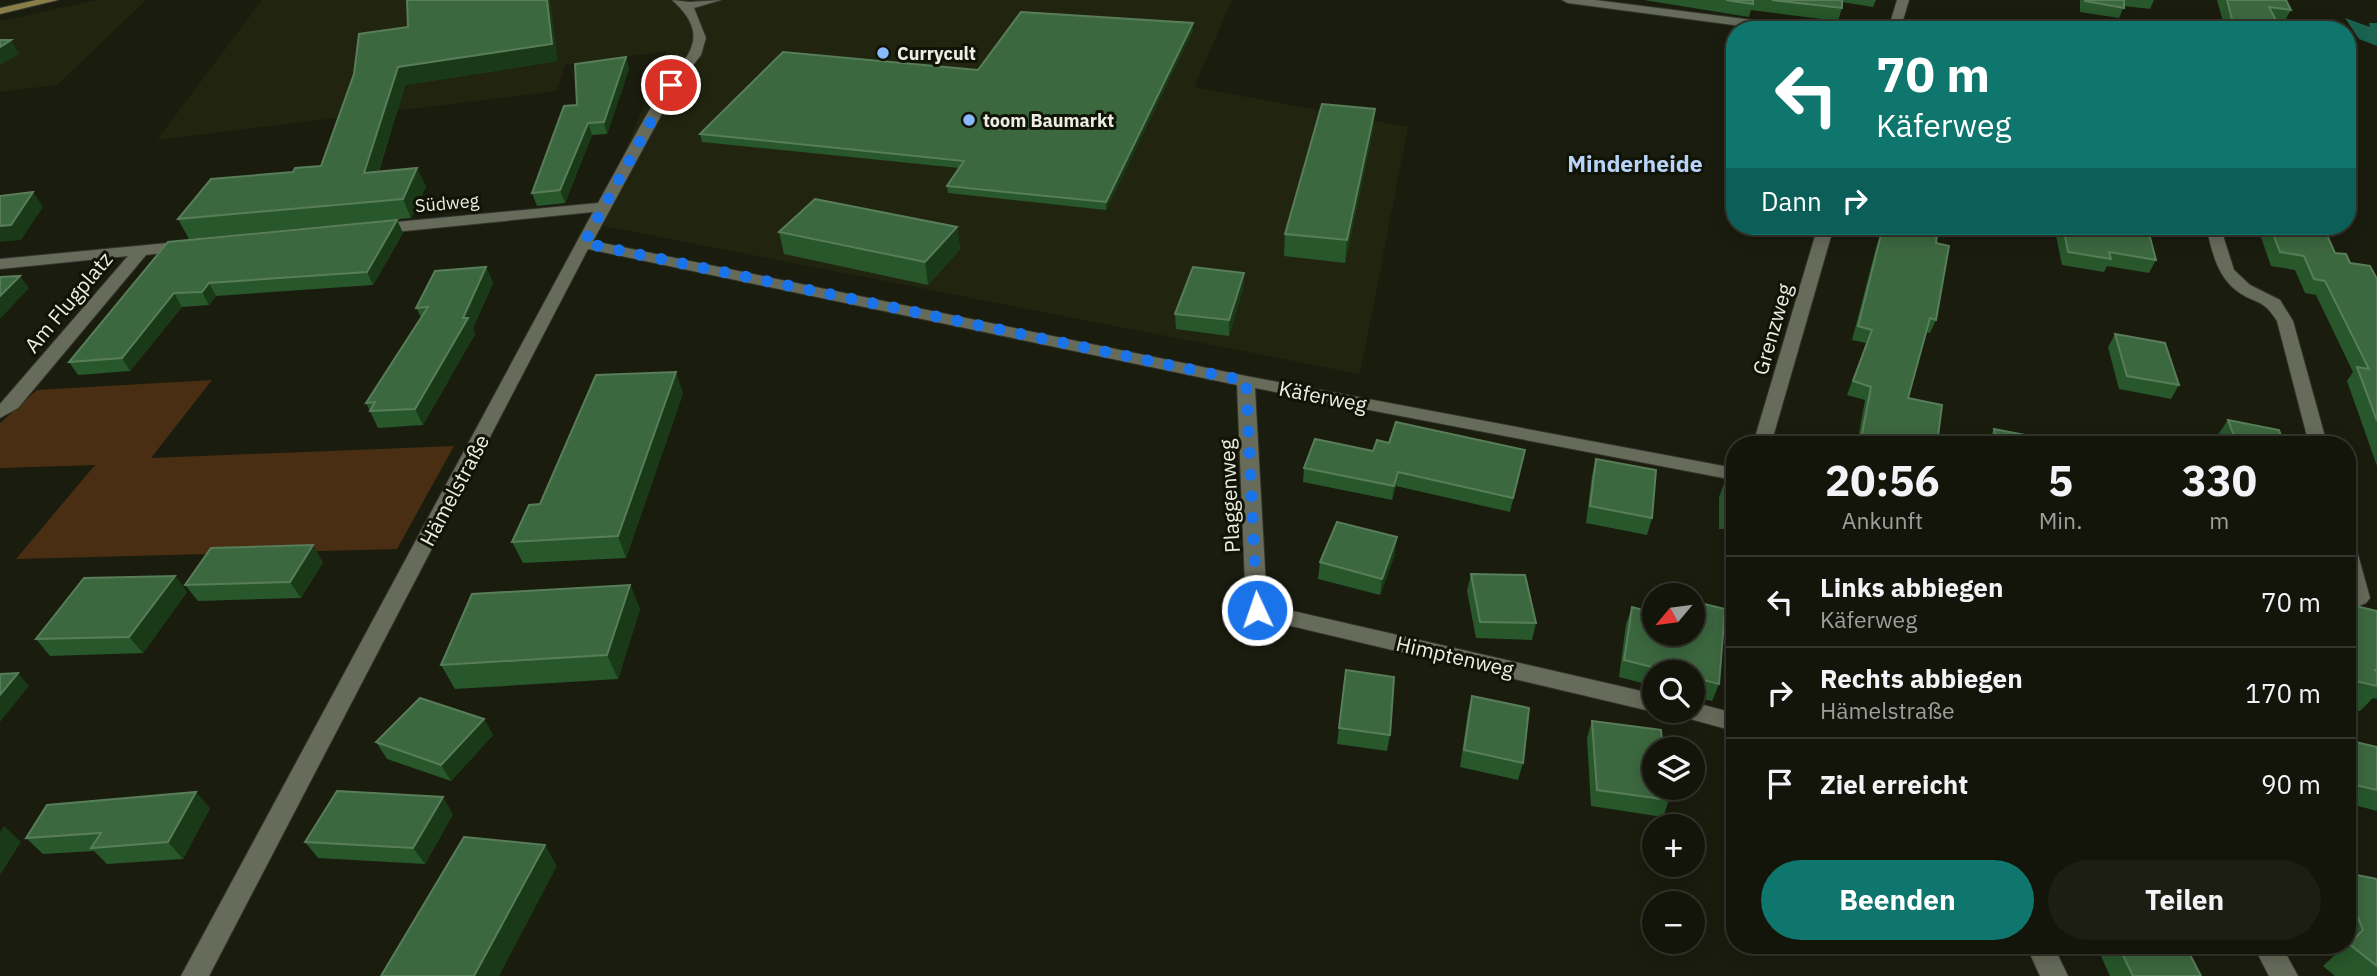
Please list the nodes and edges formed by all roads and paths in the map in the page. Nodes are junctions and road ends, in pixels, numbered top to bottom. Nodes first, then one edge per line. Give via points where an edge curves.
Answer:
1 (52, 0) edge
2 (715, 0) edge
3 (1568, 0) edge
4 (1903, 0) edge
5 (682, 3) edge
6 (0, 11) edge
7 (1730, 21) edge
8 (1897, 21) edge
9 (604, 207) junction
10 (359, 230) edge
11 (1823, 235) edge
12 (2216, 235) edge
13 (584, 243) junction
14 (209, 244) edge
15 (141, 251) junction
16 (0, 264) edge
17 (1246, 381) junction
18 (0, 412) edge
19 (1764, 436) edge
20 (2316, 436) edge
21 (1726, 472) edge
22 (2356, 581) edge
23 (2361, 598) edge
24 (1257, 610) joint
25 (1642, 700) edge
26 (1705, 715) edge
27 (1726, 720) edge
28 (2043, 954) edge
29 (2271, 954) edge
30 (195, 976) edge
31 (2054, 976) edge
32 (2284, 976) edge

1 - 6 main road
2 - 5 street, Hämelstraße
3 - 7 street
4 - 8 street
5 - 9 street, Hämelstraße via 700,38 695,55 671,85
9 - 10 street, Südweg
9 - 13 street, Hämelstraße
11 - 19 street, Grenzweg
12 - 20 street via 2227,272 2244,288 2274,303 2285,321
13 - 17 street, Käferweg
13 - 30 street, Hämelstraße
14 - 15 street
15 - 16 street
15 - 18 street, Am Flugplatz via 12,404
17 - 21 street, Käferweg
17 - 24 street, Plaggenweg
22 - 23 street
24 - 25 street, Himptenweg
26 - 27 street
28 - 31 street
29 - 32 street

